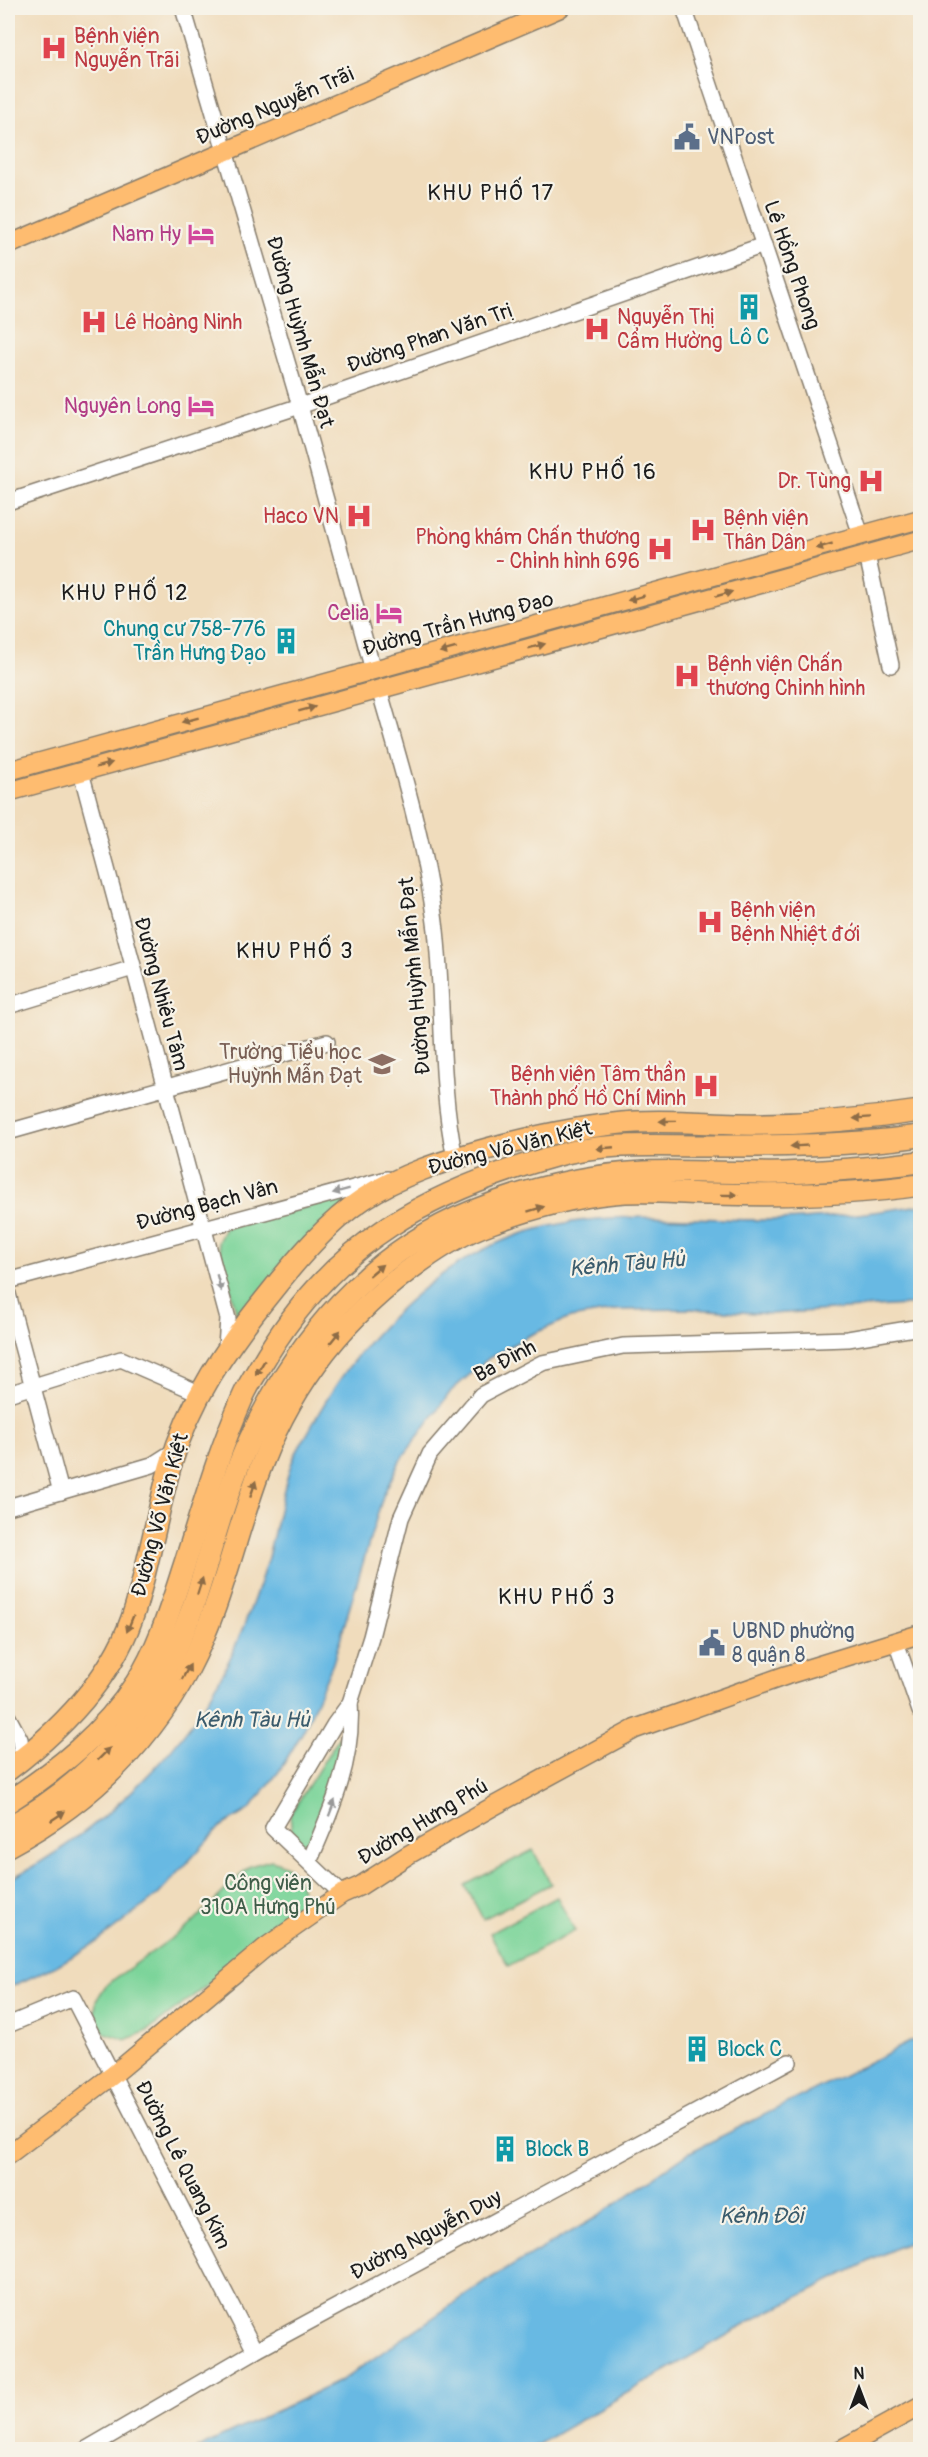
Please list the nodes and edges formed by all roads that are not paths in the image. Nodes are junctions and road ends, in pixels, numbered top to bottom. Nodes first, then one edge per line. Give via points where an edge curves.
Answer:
1 (183, 8) edge
2 (560, 8) edge
3 (684, 8) edge
4 (224, 152) junction
5 (8, 245) edge
6 (764, 245) junction
7 (300, 406) junction
8 (8, 502) edge
9 (921, 519) edge
10 (861, 535) junction
11 (921, 540) edge
12 (867, 555) junction
13 (589, 612) junction
14 (594, 630) junction
15 (505, 635) junction
16 (509, 654) junction
17 (891, 665) dead end
18 (373, 670) junction
19 (379, 689) junction
20 (246, 705) junction
21 (251, 724) junction
22 (76, 752) junction
23 (8, 771) edge
24 (81, 772) junction
25 (8, 792) edge
26 (133, 968) junction
27 (8, 1006) edge
28 (327, 1042) dead end
29 (164, 1086) junction
30 (921, 1111) edge
31 (8, 1131) edge
32 (921, 1136) edge
33 (455, 1158) junction
34 (921, 1162) edge
35 (418, 1171) junction
36 (921, 1185) edge
37 (463, 1187) junction
38 (476, 1219) junction
39 (204, 1227) junction
40 (8, 1281) edge
41 (8, 1294) edge
42 (921, 1327) edge
43 (225, 1353) junction
44 (32, 1386) junction
45 (199, 1393) junction
46 (8, 1394) edge
47 (159, 1472) junction
48 (61, 1492) junction
49 (8, 1508) edge
50 (921, 1634) edge
51 (896, 1642) junction
52 (350, 1703) junction
53 (921, 1711) edge
54 (8, 1717) edge
55 (21, 1754) edge
56 (8, 1802) edge
57 (8, 1827) edge
58 (8, 1846) edge
59 (309, 1862) junction
60 (342, 1894) junction
61 (8, 2025) edge
62 (789, 2062) dead end
63 (113, 2074) junction
64 (8, 2155) edge
65 (255, 2351) junction
66 (921, 2406) edge
67 (86, 2450) edge
68 (840, 2450) edge

1 - 4 street, Đường Huỳnh Mẫn Đạt
2 - 4 main road, Đường Nguyễn Trãi
3 - 6 street, Lê Hồng Phong
4 - 5 main road, Đường Nguyễn Trãi
4 - 7 street, Đường Huỳnh Mẫn Đạt
6 - 7 street, Đường Phan Văn Trị
6 - 10 street, Lê Hồng Phong
7 - 8 street, Đường Phan Văn Trị
7 - 18 street, Đường Huỳnh Mẫn Đạt
9 - 10 main road, Đường Trần Hưng Đạo
10 - 12 main road
10 -> 13 main road, Đường Trần Hưng Đạo
11 - 12 main road, Đường Trần Hưng Đạo
14 -> 12 main road, Đường Trần Hưng Đạo
12 - 17 street
13 - 14 main road
13 - 15 main road, Đường Trần Hưng Đạo
16 -> 14 main road, Đường Trần Hưng Đạo
15 - 16 main road
15 -> 18 main road, Đường Trần Hưng Đạo
16 - 19 main road, Đường Trần Hưng Đạo
18 - 19 main road
18 - 20 main road, Đường Trần Hưng Đạo
21 -> 19 main road, Đường Trần Hưng Đạo
19 - 33 street, Đường Huỳnh Mẫn Đạt via 426,864 436,931 449,1124
20 - 21 main road
20 -> 22 main road, Đường Trần Hưng Đạo
24 -> 21 main road, Đường Trần Hưng Đạo
22 - 23 main road, Đường Trần Hưng Đạo
22 - 24 main road
24 - 25 main road, Đường Trần Hưng Đạo
24 - 26 street, Đường Nhiêu Tâm
26 - 27 street
26 - 29 street, Đường Nhiêu Tâm
28 - 29 street
29 - 31 street
29 - 39 street, Đường Nhiêu Tâm
30 -> 33 highway, Đường Võ Văn Kiệt via 772,1123 607,1124 543,1135
32 -> 37 highway, Đường Võ Văn Kiệt via 784,1146 599,1148 558,1155
33 - 35 highway, Đường Võ Văn Kiệt
33 - 37 highway
34 - 38 highway via 849,1170 606,1175 534,1190
35 -> 39 street, Đường Bạch Vân
35 - 43 highway, Đường Võ Văn Kiệt via 363,1199 333,1223 280,1280
38 -> 36 highway via 614,1192 796,1194
37 - 38 highway
37 -> 56 highway, Đường Võ Văn Kiệt via 361,1245 318,1284 298,1309 243,1396 218,1459 170,1611 136,1682 90,1740
57 -> 38 highway via 78,1778 109,1749 154,1690 190,1614 249,1441 324,1318 380,1265 438,1228
58 -> 38 highway via 80,1801 110,1774 169,1701 189,1668 213,1613 274,1434 321,1354 383,1288
39 - 40 street, Đường Bạch Vân
39 -> 43 street, Đường Nhiêu Tâm via 228,1319
41 - 44 street
42 - 52 street, Ba Đình via 848,1339 622,1346 542,1363 481,1395 430,1454 401,1518
43 - 45 highway, Đường Võ Văn Kiệt
44 - 45 street via 121,1359
44 - 46 street
44 - 48 street
45 - 47 highway, Đường Võ Văn Kiệt via 174,1451
47 - 48 street
47 -> 55 highway, Đường Võ Văn Kiệt via 139,1596 123,1641 94,1686
48 - 49 street
50 - 51 main road, Đường Hưng Phú
51 - 53 street
51 - 60 main road, Đường Hưng Phú via 787,1675 634,1729
59 -> 52 street, Ba Đình via 342,1782 350,1743
52 - 59 street, Ba Đình via 273,1828
54 - 55 street
59 - 60 street
60 - 63 main road, Đường Hưng Phú via 266,1947
61 - 63 street, Đường Lê Quang Kim via 74,1998
62 - 65 street, Đường Nguyễn Duy
63 - 64 main road, Đường Hưng Phú
63 - 65 street, Đường Lê Quang Kim
65 - 67 street, Đường Nguyễn Duy
66 - 68 main road

